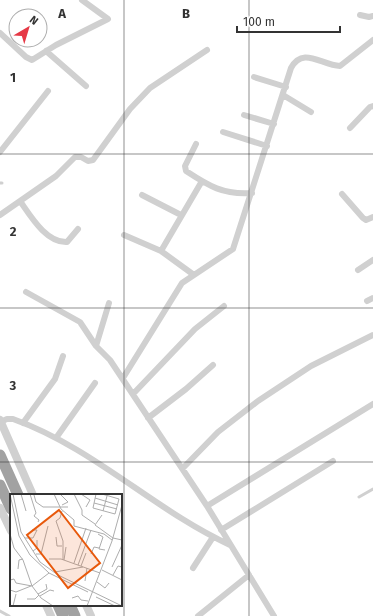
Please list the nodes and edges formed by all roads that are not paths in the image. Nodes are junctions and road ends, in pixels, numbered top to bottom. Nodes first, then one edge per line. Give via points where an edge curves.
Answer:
1 (82, 0) edge
2 (360, 15) dead end
3 (373, 16) edge
4 (0, 33) edge
5 (373, 40) edge
6 (207, 50) dead end
7 (46, 51) junction
8 (254, 77) dead end
9 (86, 86) dead end
10 (286, 87) junction
11 (48, 91) dead end
12 (283, 96) junction
13 (373, 106) edge
14 (311, 112) dead end
15 (244, 115) dead end
16 (274, 124) junction
17 (350, 128) dead end
18 (223, 132) dead end
19 (196, 144) dead end
20 (267, 146) junction
21 (0, 152) edge
22 (202, 181) junction
23 (252, 193) junction
24 (342, 194) dead end
25 (142, 195) dead end
26 (20, 201) junction
27 (0, 215) edge
28 (181, 215) junction
29 (373, 217) edge
30 (78, 229) dead end
31 (124, 235) dead end
32 (161, 251) junction
33 (373, 260) edge
34 (358, 270) dead end
35 (194, 275) junction
36 (26, 292) dead end
37 (109, 303) dead end
38 (224, 306) dead end
39 (373, 335) edge
40 (96, 346) junction
41 (63, 356) dead end
42 (213, 365) dead end
43 (122, 378) junction
44 (95, 383) dead end
45 (133, 394) junction
46 (373, 404) edge
47 (148, 418) junction
48 (0, 421) edge
49 (23, 422) junction
50 (56, 438) junction
51 (0, 455) edge
52 (333, 461) dead end
53 (183, 468) junction
54 (0, 485) edge
55 (373, 489) edge
56 (18, 494) edge
57 (33, 494) edge
58 (359, 497) dead end
59 (10, 506) edge
60 (207, 506) junction
61 (0, 508) edge
62 (10, 529) edge
63 (221, 530) junction
64 (213, 537) junction
65 (230, 546) junction
66 (193, 568) dead end
67 (249, 575) junction
68 (46, 606) edge
69 (58, 606) edge
70 (70, 606) edge
71 (86, 606) edge
72 (0, 611) edge
73 (9, 616) edge
74 (51, 616) edge
75 (63, 616) edge
76 (75, 616) edge
77 (91, 616) edge
78 (198, 616) edge
79 (274, 616) edge

1 - 7 street via 108,19
2 - 3 street
4 - 7 street via 28,60 38,58
5 - 10 street via 340,66 308,58 295,61
6 - 26 street via 150,88 130,109 90,162 75,157 56,176
7 - 9 street
8 - 10 street
10 - 12 street
11 - 21 street
12 - 14 street
12 - 16 street
13 - 17 street via 370,106
15 - 16 street
16 - 20 street
18 - 20 street
19 - 22 street via 185,169
20 - 23 street
22 - 23 street via 229,193
22 - 28 street
23 - 35 street via 233,250
24 - 29 street via 362,218 369,220
25 - 28 street
26 - 27 street
26 - 30 street via 46,232 59,241 67,242
28 - 32 street
31 - 32 street
32 - 35 street
33 - 34 street
35 - 43 street via 185,280 179,288
36 - 40 street via 80,322
37 - 40 street
38 - 45 street via 195,329
39 - 53 street via 311,366 258,401 218,432
40 - 43 street via 110,360
41 - 49 street via 55,379
42 - 47 street
43 - 45 street
44 - 50 street
45 - 47 street
46 - 60 street
47 - 53 street
48 - 49 street via 14,419
48 - 57 street
49 - 50 street
50 - 64 street via 88,455 180,518
51 - 56 highway
52 - 63 street
53 - 60 street
54 - 59 highway
55 - 58 lane
60 - 63 street
61 - 62 street
63 - 65 street
64 - 65 street
64 - 66 street
65 - 67 street
67 - 78 street
67 - 79 street
68 - 74 street
69 - 75 highway
70 - 76 highway
71 - 77 street
72 - 73 lane

